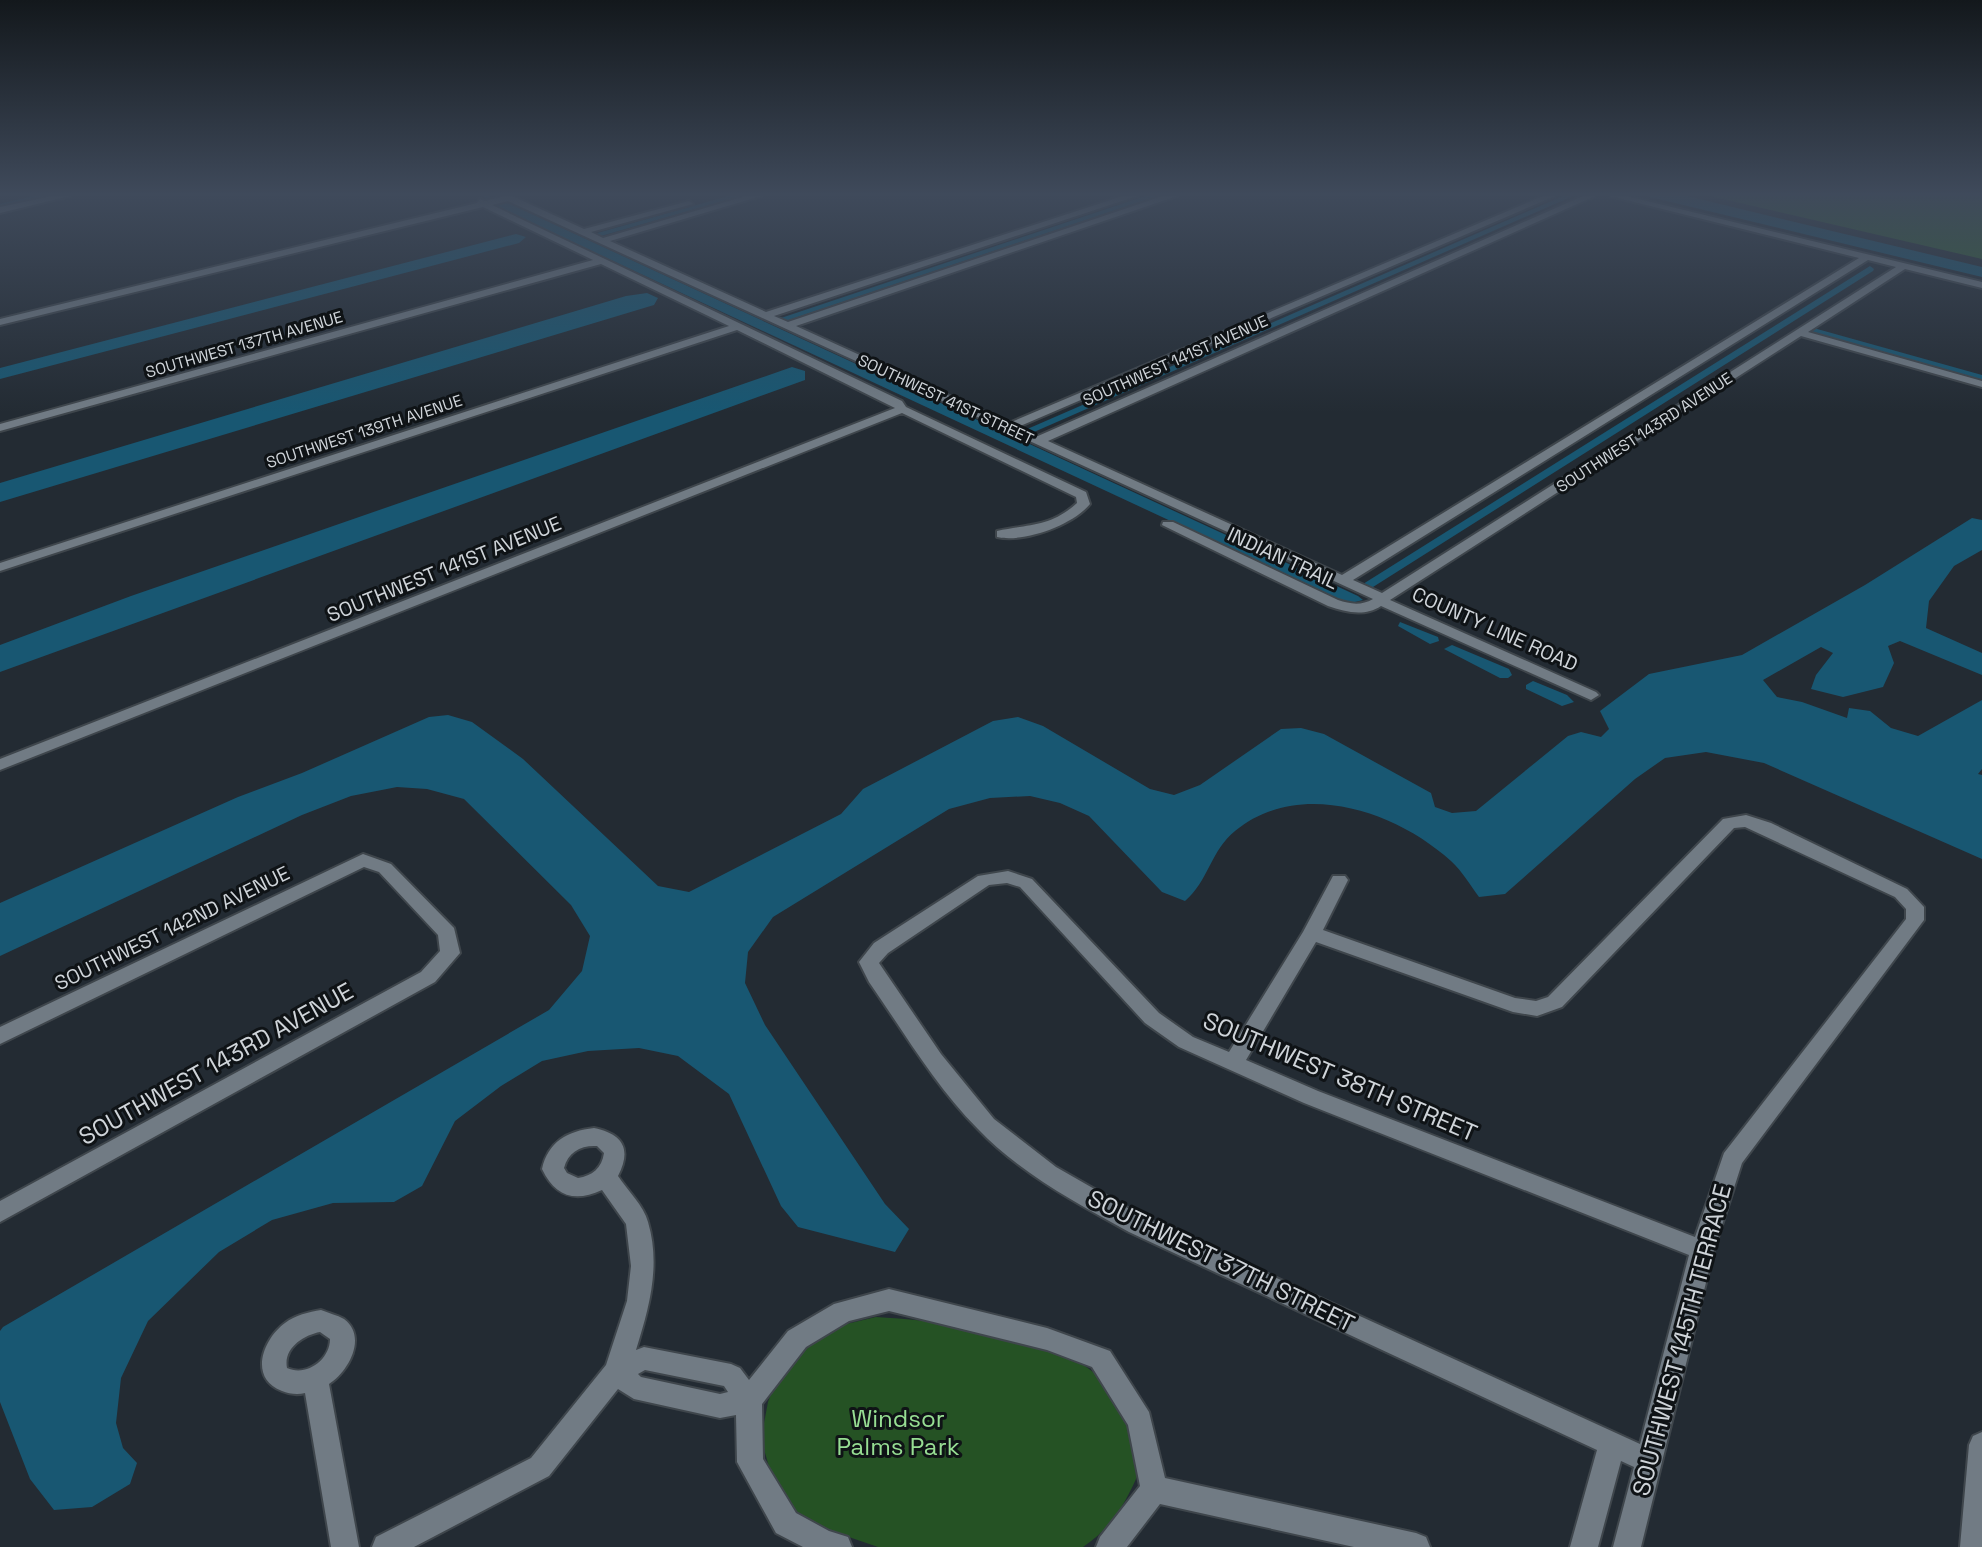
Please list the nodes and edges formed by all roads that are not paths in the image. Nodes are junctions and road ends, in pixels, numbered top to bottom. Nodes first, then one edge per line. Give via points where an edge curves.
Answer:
1 (220, 268) edge
2 (574, 268) edge
3 (615, 268) edge
4 (660, 268) edge
5 (911, 268) edge
6 (958, 268) edge
7 (1381, 268) edge
8 (1428, 268) edge
9 (1849, 268) edge
10 (1900, 268) edge
11 (1913, 268) edge
12 (1982, 285) edge
13 (764, 316) junction
14 (0, 322) edge
15 (738, 326) junction
16 (786, 326) junction
17 (1798, 332) junction
18 (1982, 384) edge
19 (902, 409) junction
20 (1008, 427) junction
21 (0, 428) edge
22 (1037, 441) junction
23 (1168, 525) dead end
24 (1002, 534) dead end
25 (0, 567) edge
26 (1343, 580) junction
27 (1383, 600) junction
28 (1591, 695) dead end
29 (0, 765) edge
30 (1008, 877) joint
31 (1340, 880) dead end
32 (1312, 933) junction
33 (450, 953) joint
34 (0, 1036) edge
35 (1233, 1064) junction
36 (606, 1177) dead end
37 (0, 1212) edge
38 (1702, 1250) junction
39 (617, 1371) junction
40 (315, 1378) dead end
41 (749, 1400) junction
42 (1612, 1444) junction
43 (1982, 1445) edge
44 (1649, 1461) junction
45 (1154, 1489) junction
46 (345, 1547) edge
47 (386, 1547) edge
48 (838, 1547) edge
49 (1110, 1547) edge
50 (1416, 1547) edge
51 (1584, 1547) edge
52 (1627, 1547) edge
53 (1974, 1547) edge

1 - 14 street
2 - 21 street, SOUTHWEST 137TH AVENUE
3 - 15 street
4 - 13 street, SOUTHWEST 41ST STREET
5 - 13 street
6 - 16 street
7 - 20 street, SOUTHWEST 141ST AVENUE
8 - 22 street, SOUTHWEST 141ST AVENUE
9 - 26 street, SOUTHWEST 143RD AVENUE
10 - 17 street, SOUTHWEST 143RD AVENUE
11 - 12 street
13 - 16 street, SOUTHWEST 41ST STREET
15 - 19 street via 897,403
15 - 25 street, SOUTHWEST 139TH AVENUE
16 - 20 street, SOUTHWEST 41ST STREET
17 - 18 street
17 - 27 street, SOUTHWEST 143RD AVENUE
19 - 24 street via 1082,495 1084,504 1077,512 1025,534
19 - 29 street, SOUTHWEST 141ST AVENUE
20 - 22 street, SOUTHWEST 41ST STREET
22 - 26 street, SOUTHWEST 41ST STREET
23 - 27 street, INDIAN TRAIL via 1333,603 1358,609
26 - 27 street, SOUTHWEST 41ST STREET
27 - 28 street, COUNTY LINE ROAD
30 - 35 street, SOUTHWEST 38TH STREET via 1026,883 1039,895 1152,1018 1186,1042
30 - 42 street, SOUTHWEST 37TH STREET via 984,880 882,948 869,962 971,1108 1070,1189 1137,1225
31 - 32 street
32 - 35 street
32 - 38 street, SOUTHWEST 145TH TERRACE via 1513,1005 1537,1009 1555,1002 1729,823 1746,821 1765,827 1900,893 1915,907 1915,920 1732,1159
33 - 34 street, SOUTHWEST 142ND AVENUE via 447,933 385,868 363,860
33 - 37 street, SOUTHWEST 143RD AVENUE via 428,977
35 - 38 street, SOUTHWEST 38TH STREET
36 - 39 street via 637,1222 643,1266 639,1301
38 - 44 street, SOUTHWEST 145TH TERRACE
39 - 41 street via 634,1387 720,1406
39 - 47 street via 540,1467
40 - 46 street
41 - 45 street via 797,1339 843,1312 889,1300 1047,1339 1101,1359 1140,1421
41 - 48 street via 750,1462 786,1522
42 - 44 street, SOUTHWEST 37TH STREET
42 - 51 street, SOUTHWEST 145TH TERRACE
43 - 53 street
44 - 52 street, SOUTHWEST 145TH TERRACE
45 - 49 street
45 - 50 street

